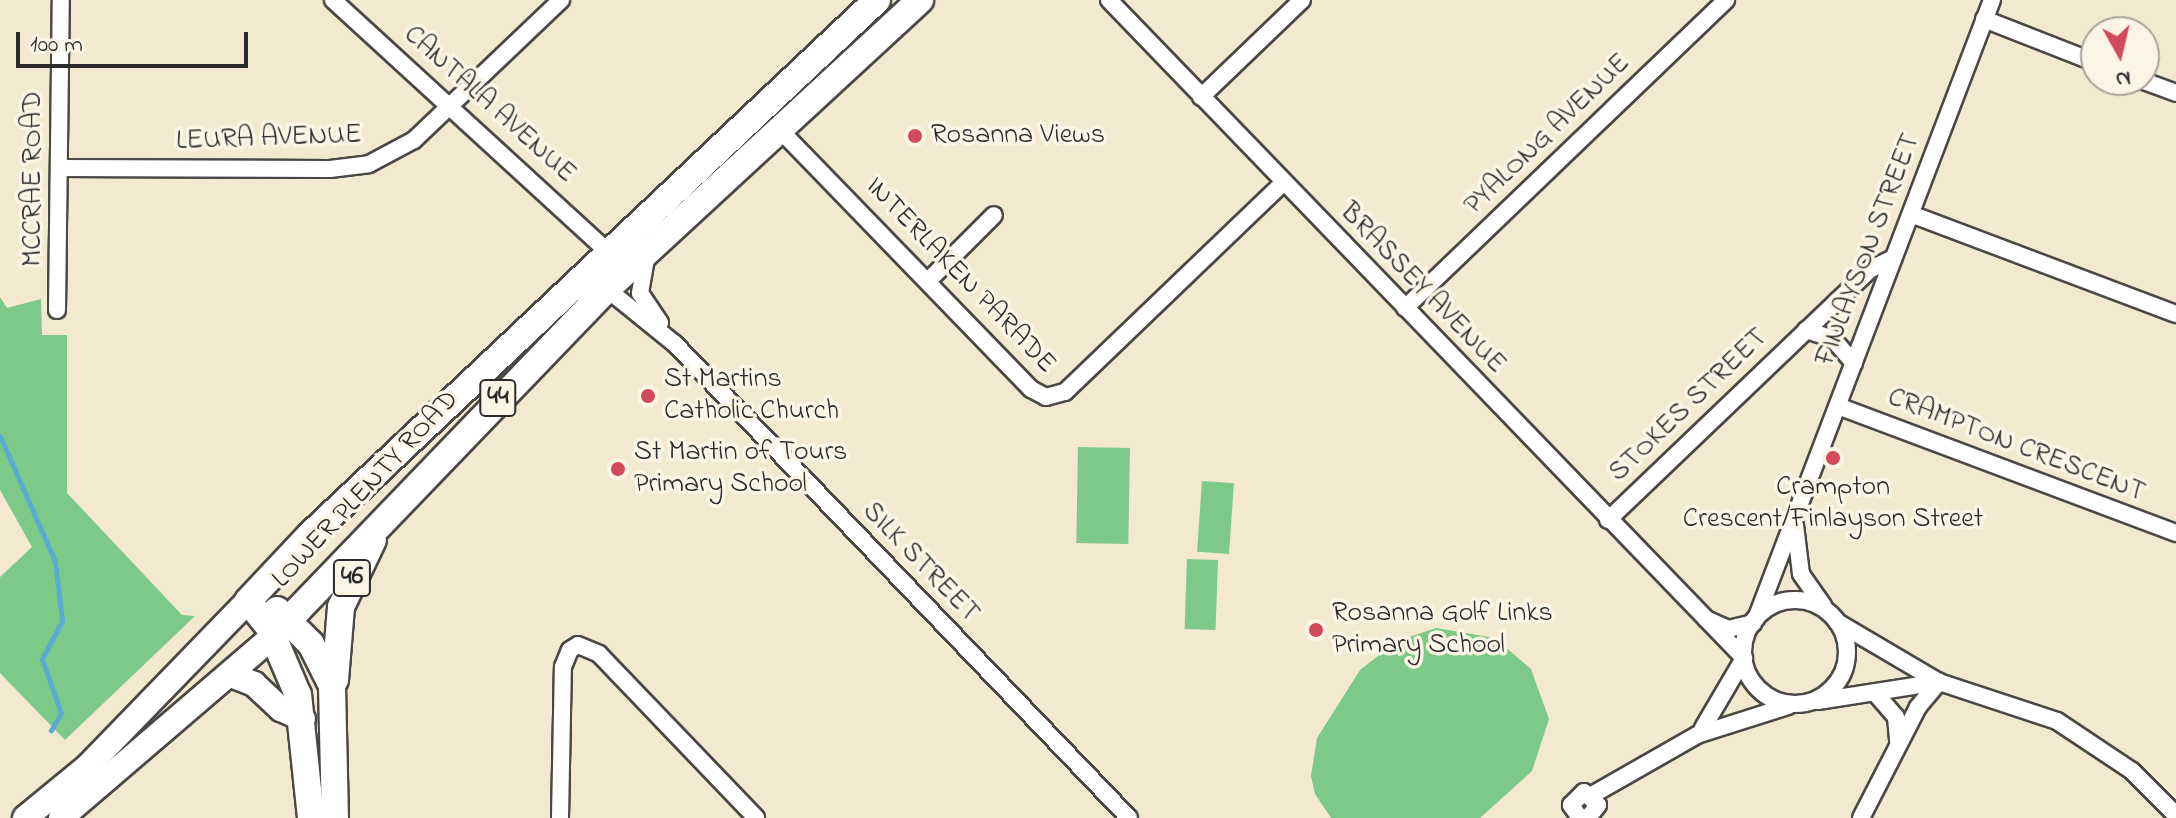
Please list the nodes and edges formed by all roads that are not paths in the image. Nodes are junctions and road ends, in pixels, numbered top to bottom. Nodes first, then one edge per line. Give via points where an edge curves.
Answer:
1 (61, 0) edge
2 (333, 0) edge
3 (561, 0) edge
4 (862, 0) edge
5 (877, 0) edge
6 (920, 0) edge
7 (1109, 0) edge
8 (1302, 0) edge
9 (1726, 0) edge
10 (1992, 0) edge
11 (1984, 19) junction
12 (837, 39) junction
13 (2080, 57) edge
14 (1201, 97) junction
15 (450, 105) junction
16 (780, 130) junction
17 (60, 168) junction
18 (1284, 182) junction
19 (1911, 214) junction
20 (994, 215) dead end
21 (607, 251) junction
22 (648, 252) junction
23 (1894, 258) junction
24 (928, 281) junction
25 (607, 289) junction
26 (1405, 308) junction
27 (57, 310) dead end
28 (2176, 314) edge
29 (1806, 330) junction
30 (675, 344) junction
31 (1854, 363) junction
32 (1838, 406) junction
33 (391, 509) junction
34 (1796, 519) junction
35 (1608, 520) junction
36 (2176, 533) edge
37 (282, 565) junction
38 (328, 573) junction
39 (253, 596) junction
40 (1698, 614) junction
41 (1835, 619) junction
42 (1755, 621) junction
43 (280, 628) junction
44 (1744, 658) junction
45 (231, 675) junction
46 (1939, 682) junction
47 (1876, 694) junction
48 (1802, 703) junction
49 (335, 713) junction
50 (303, 719) junction
51 (1697, 735) junction
52 (1896, 747) junction
53 (2176, 787) edge
54 (2162, 800) junction
55 (1586, 811) edge
56 (2176, 815) edge
57 (25, 818) edge
58 (61, 818) edge
59 (311, 818) edge
60 (335, 818) edge
61 (560, 818) edge
62 (756, 818) edge
63 (1129, 818) edge
64 (1556, 818) edge
65 (1861, 818) edge

1 - 17 street, MCCRAE ROAD
2 - 15 street, CANTALA AVENUE
3 - 15 street, LEURA AVENUE
4 - 12 highway, 44
5 - 12 highway, LOWER PLENTY ROAD
6 - 16 highway, LOWER PLENTY ROAD / 44
7 - 14 street, BRASSEY AVENUE
8 - 14 street
9 - 26 street, PYALONG AVENUE
10 - 11 street, FINLAYSON STREET
11 - 13 street
11 - 19 street, FINLAYSON STREET
12 - 21 highway, LOWER PLENTY ROAD / 44
14 - 18 street, BRASSEY AVENUE
15 - 17 street, LEURA AVENUE via 403,148 357,167
15 - 21 street, CANTALA AVENUE
16 - 22 highway, LOWER PLENTY ROAD / 44
16 - 24 street, INTERLAKEN PARADE
17 - 27 street, MCCRAE ROAD
18 - 24 street, INTERLAKEN PARADE via 1060,396 1036,394
18 - 26 street, BRASSEY AVENUE
19 - 23 street, FINLAYSON STREET
19 - 28 street
20 - 24 street
21 - 37 highway, LOWER PLENTY ROAD / 44
22 - 25 highway, LOWER PLENTY ROAD / 44
22 - 30 street, SILK STREET via 640,293
23 - 29 street, STOKES STREET via 1871,269
23 - 31 street, FINLAYSON STREET
25 - 30 street, SILK STREET
25 - 33 highway, LOWER PLENTY ROAD / 44
26 - 35 street, BRASSEY AVENUE
29 - 31 street, STOKES STREET via 1833,339
29 - 35 street, STOKES STREET
30 - 63 street, SILK STREET
31 - 32 street, FINLAYSON STREET
32 - 34 street, FINLAYSON STREET
32 - 36 street, CRAMPTON CRESCENT
33 - 38 highway, LOWER PLENTY ROAD / 44
33 - 49 highway, 46 via 341,607
34 - 41 street, FINLAYSON STREET via 1801,574
34 - 42 street, FINLAYSON STREET
35 - 40 street, BRASSEY AVENUE
37 - 38 highway via 295,586
37 - 39 highway, LOWER PLENTY ROAD / 44
38 - 43 highway, LOWER PLENTY ROAD / 44
39 - 43 highway, 46
39 - 57 main road, LOWER PLENTY ROAD / 44 via 87,767
40 - 42 street, BRASSEY AVENUE via 1725,628
40 - 44 street, BRASSEY AVENUE
41 - 42 street via 1798,601 1771,607
41 - 46 street
41 - 48 street via 1846,644 1845,667 1833,687
42 - 44 street
43 - 45 main road, LOWER PLENTY ROAD / 44
43 - 49 highway, 46 via 325,665
43 - 50 highway, 46
44 - 48 street via 1762,692
44 - 51 street via 1718,711
45 - 50 main road via 254,684 281,709
45 - 58 main road, LOWER PLENTY ROAD / 44
46 - 47 street
46 - 52 street
46 - 54 street via 2057,721 2109,754
47 - 48 street
47 - 52 street via 1897,720
48 - 51 street via 1745,716
49 - 60 highway, 46
50 - 59 highway, 46
51 - 55 street via 1617,782
52 - 65 street
53 - 54 street
54 - 56 street
55 - 64 street
61 - 62 street via 563,667 574,646 599,654

